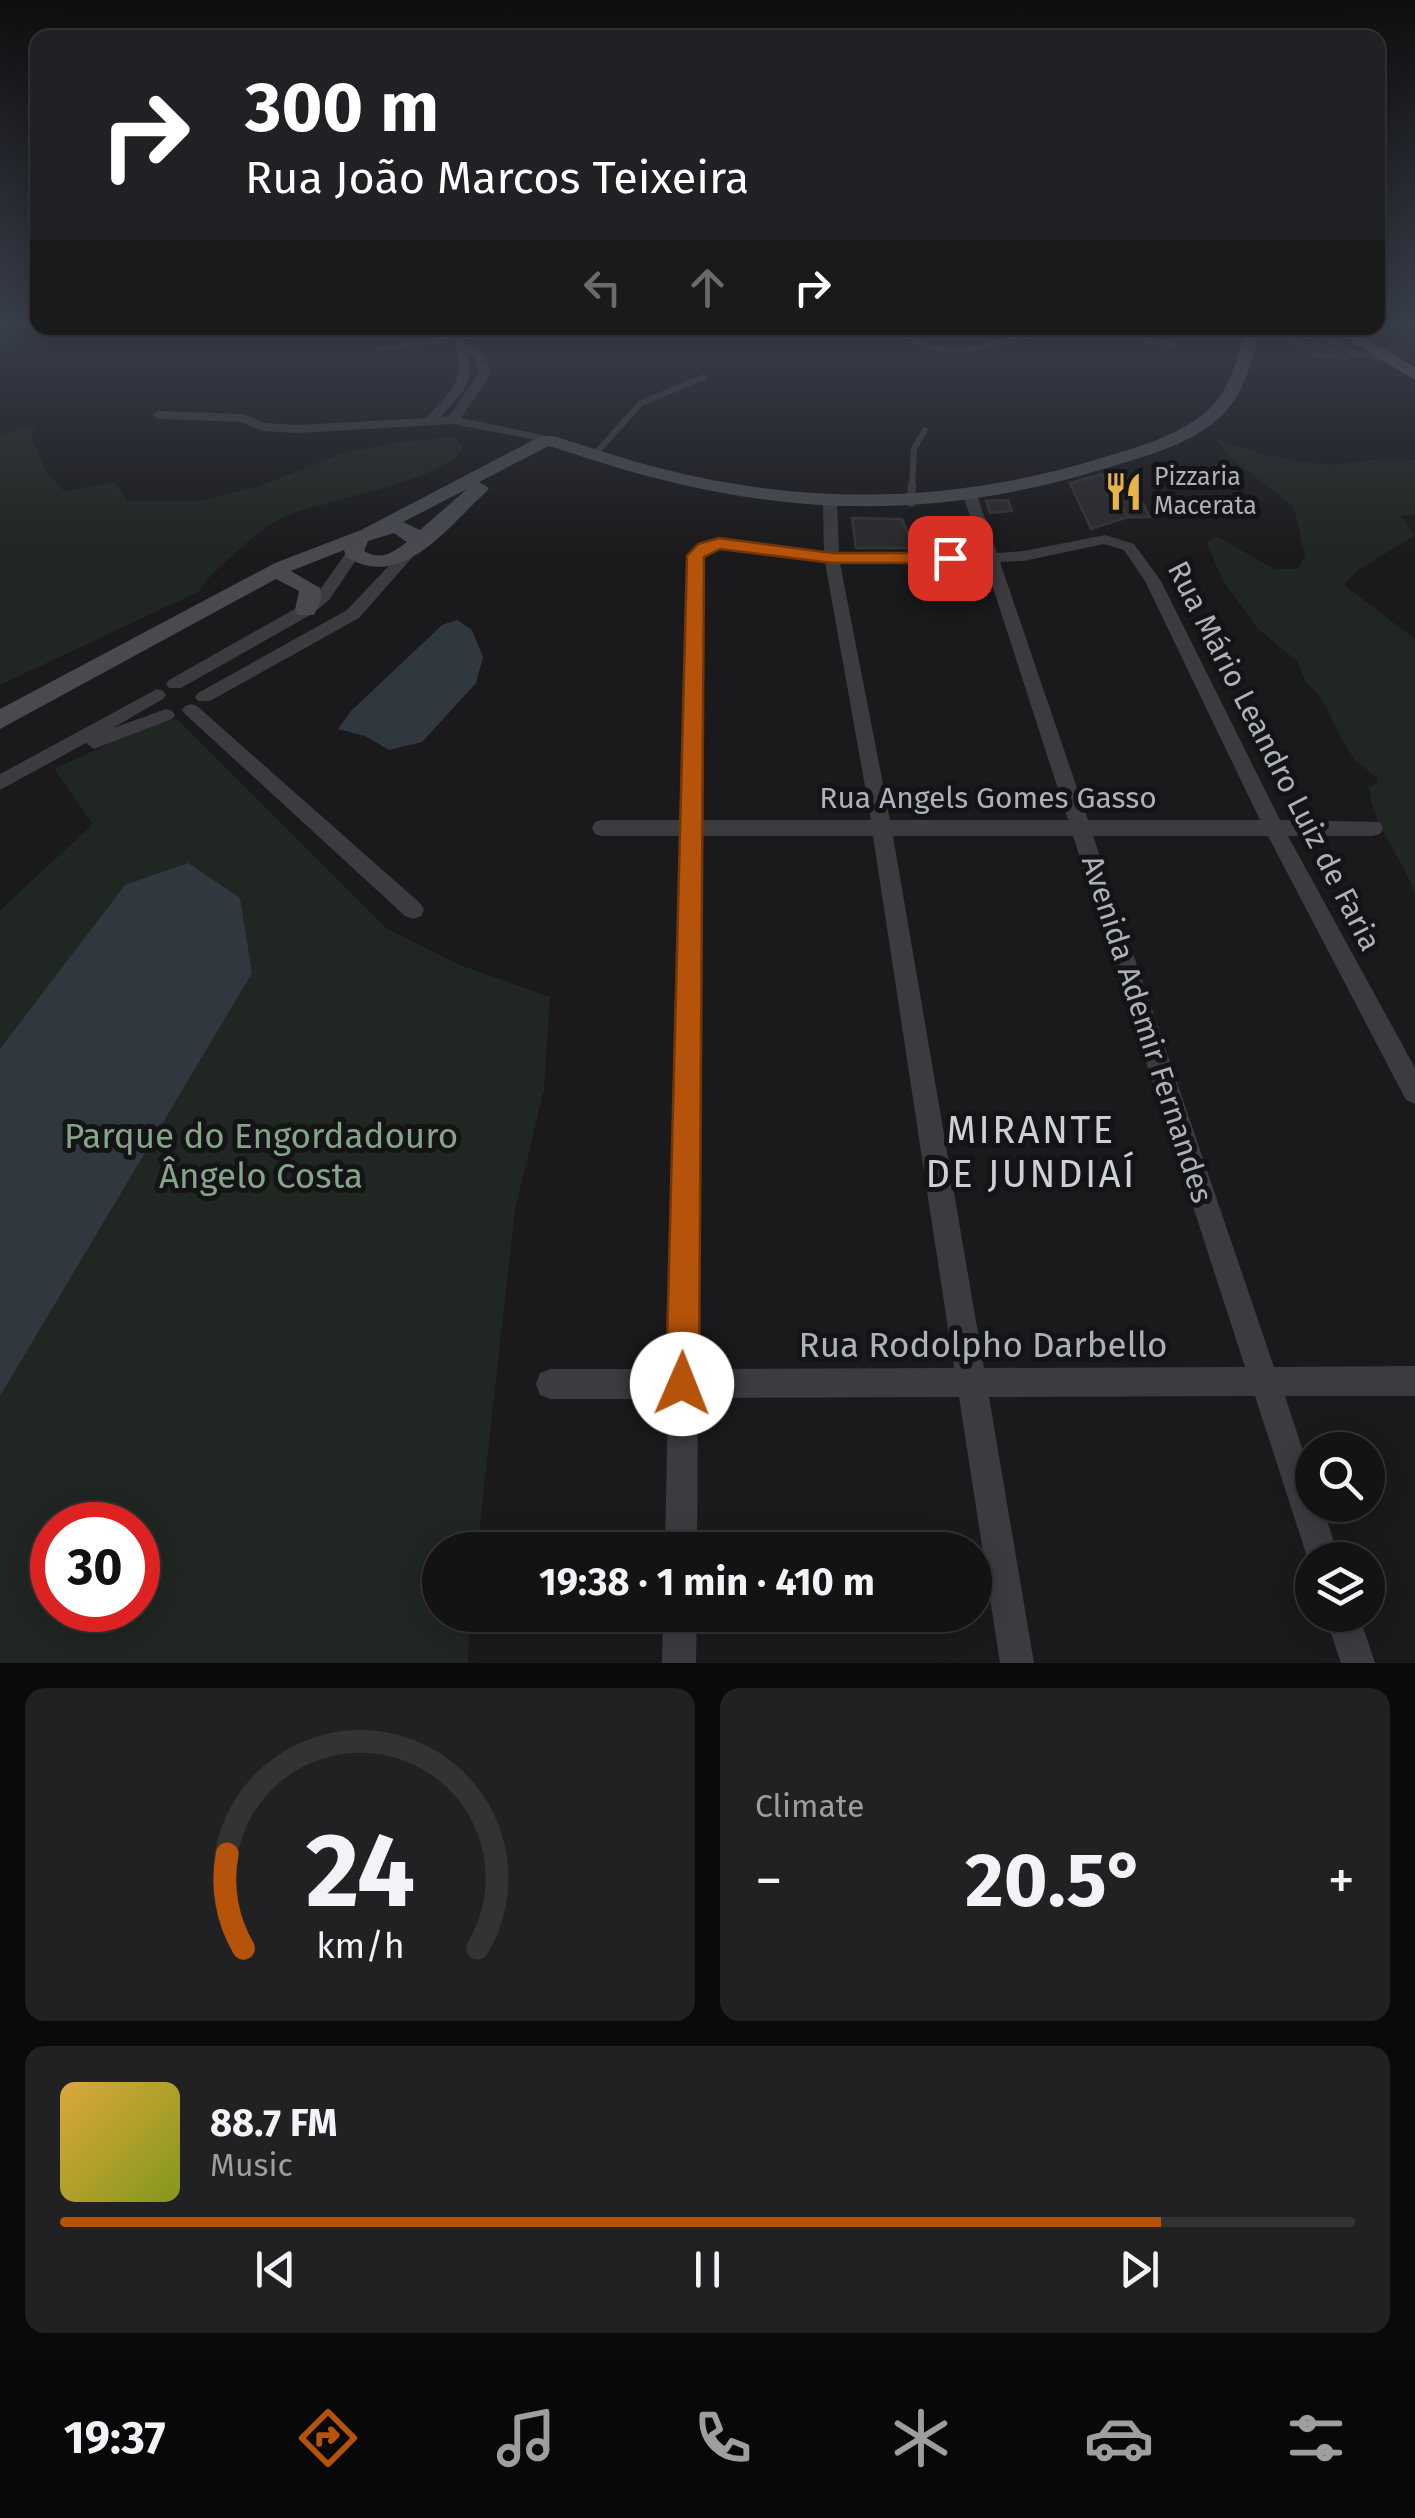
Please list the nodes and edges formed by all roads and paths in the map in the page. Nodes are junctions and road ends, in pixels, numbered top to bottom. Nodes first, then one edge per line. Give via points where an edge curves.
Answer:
1 (446, 404) edge
2 (464, 404) edge
3 (638, 404) edge
4 (1222, 404) edge
5 (158, 415) dead end
6 (431, 420) junction
7 (453, 420) junction
8 (926, 430) dead end
9 (547, 440) junction
10 (596, 454) junction
11 (503, 465) junction
12 (971, 498) junction
13 (830, 502) junction
14 (911, 504) junction
15 (359, 550) junction
16 (411, 550) junction
17 (832, 558) junction
18 (989, 558) junction
19 (285, 576) junction
20 (238, 594) junction
21 (306, 610) junction
22 (309, 641) junction
23 (174, 684) junction
24 (157, 695) junction
25 (198, 704) junction
26 (166, 716) junction
27 (0, 720) edge
28 (31, 766) junction
29 (0, 783) edge
30 (602, 828) dead end
31 (691, 828) junction
32 (882, 828) junction
33 (1080, 828) junction
34 (1274, 828) junction
35 (1373, 828) dead end
36 (413, 910) dead end
37 (1415, 1092) edge
38 (1264, 1382) junction
39 (1415, 1382) edge
40 (971, 1383) junction
41 (551, 1384) dead end
42 (682, 1384) junction
43 (681, 1532) edge
44 (1318, 1542) edge
45 (680, 1632) edge
46 (1348, 1632) edge
47 (680, 1663) edge
48 (1017, 1663) edge
49 (1358, 1663) edge

1 - 6 street
2 - 7 street
3 - 10 lane
4 - 12 street via 1180,435 1085,470
5 - 6 street via 298,428
6 - 7 street
7 - 9 street
8 - 14 lane via 914,448
9 - 10 street
9 - 11 street
10 - 13 street via 748,493
11 - 15 street
11 - 16 street
12 - 14 street
12 - 18 street, Avenida Ademir Fernandes
13 - 14 street
13 - 17 street
15 - 16 street
15 - 16 street via 404,528 412,532
15 - 19 street
15 - 20 street via 282,567
15 - 21 street
16 - 22 street via 353,614
17 - 18 street, Rua Mário Leandro Luiz de Faria
17 - 31 street, Rua Mário Leandro Luiz de Faria via 738,544 704,548 696,556
17 - 32 street
18 - 33 street, Avenida Ademir Fernandes
18 - 34 street, Rua Mário Leandro Luiz de Faria via 1117,541 1139,556
19 - 20 street
19 - 21 street via 309,588
20 - 27 street
21 - 22 street via 301,622
21 - 23 street
22 - 25 street
23 - 24 street
23 - 25 street via 194,682 205,690
24 - 26 street via 154,708
24 - 28 street
25 - 26 street
25 - 36 street
26 - 28 street
28 - 29 street
30 - 31 street, Rua Angels Gomes Gasso
31 - 32 street, Rua Angels Gomes Gasso
31 - 42 street
32 - 33 street, Rua Angels Gomes Gasso
32 - 40 street
33 - 34 street, Rua Angels Gomes Gasso
33 - 38 street, Avenida Ademir Fernandes
34 - 35 street, Rua Angels Gomes Gasso
34 - 37 street, Rua Mário Leandro Luiz de Faria
38 - 39 street, Rua Rodolpho Darbello
38 - 40 street, Rua Rodolpho Darbello
38 - 44 street, Avenida Ademir Fernandes
40 - 42 street, Rua Rodolpho Darbello
40 - 48 street
41 - 42 street, Rua Rodolpho Darbello
42 - 43 street
45 - 47 street
46 - 49 street

